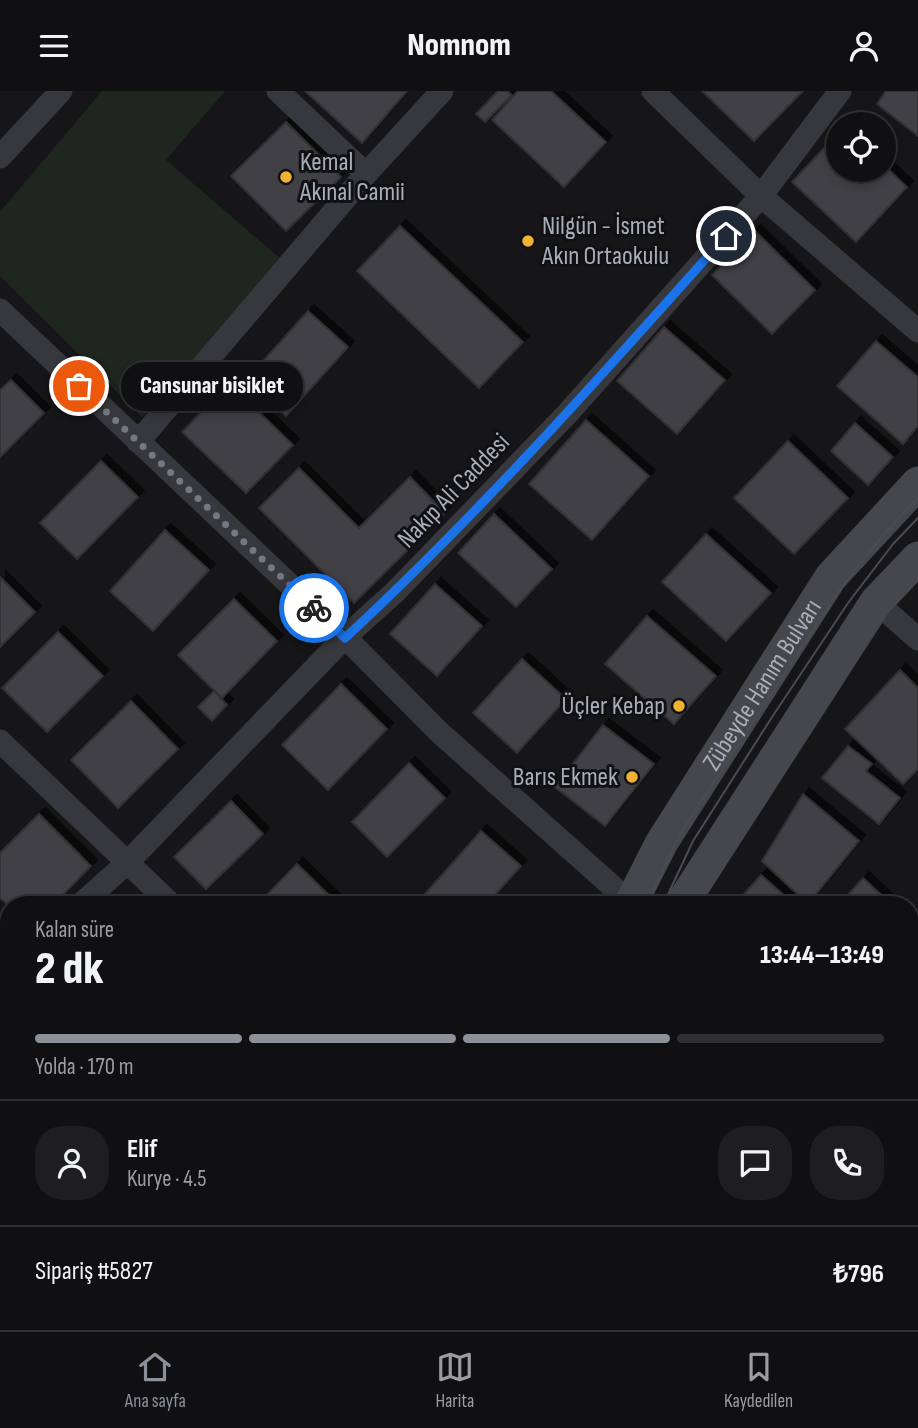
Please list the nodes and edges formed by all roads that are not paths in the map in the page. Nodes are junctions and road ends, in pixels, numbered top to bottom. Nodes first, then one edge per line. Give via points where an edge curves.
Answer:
1 (61, 91) edge
2 (278, 91) edge
3 (442, 91) edge
4 (653, 91) edge
5 (840, 91) edge
6 (0, 157) edge
7 (366, 174) junction
8 (761, 196) junction
9 (0, 310) edge
10 (918, 331) edge
11 (138, 442) junction
12 (918, 483) edge
13 (918, 558) edge
14 (876, 602) junction
15 (345, 638) junction
16 (918, 639) edge
17 (0, 741) edge
18 (128, 862) junction
19 (90, 896) edge
20 (163, 896) edge
21 (621, 896) edge
22 (634, 896) edge
23 (687, 896) edge

1 - 6 street
2 - 7 street
3 - 7 street
4 - 8 street
5 - 8 street, Nakıp Ali Caddesi
7 - 11 street
8 - 10 street
8 - 15 street, Nakıp Ali Caddesi via 567,414
9 - 11 street
11 - 15 street
12 - 22 main road, Zübeyde Hanım Bulvarı via 831,577 662,842
13 - 14 main road, Zübeyde Hanım Bulvarı
14 - 16 street
14 - 23 main road, Zübeyde Hanım Bulvarı
15 - 18 street, Nakıp Ali Caddesi
15 - 21 street via 439,732
17 - 18 street
18 - 19 street, Nakıp Ali Caddesi
18 - 20 street

